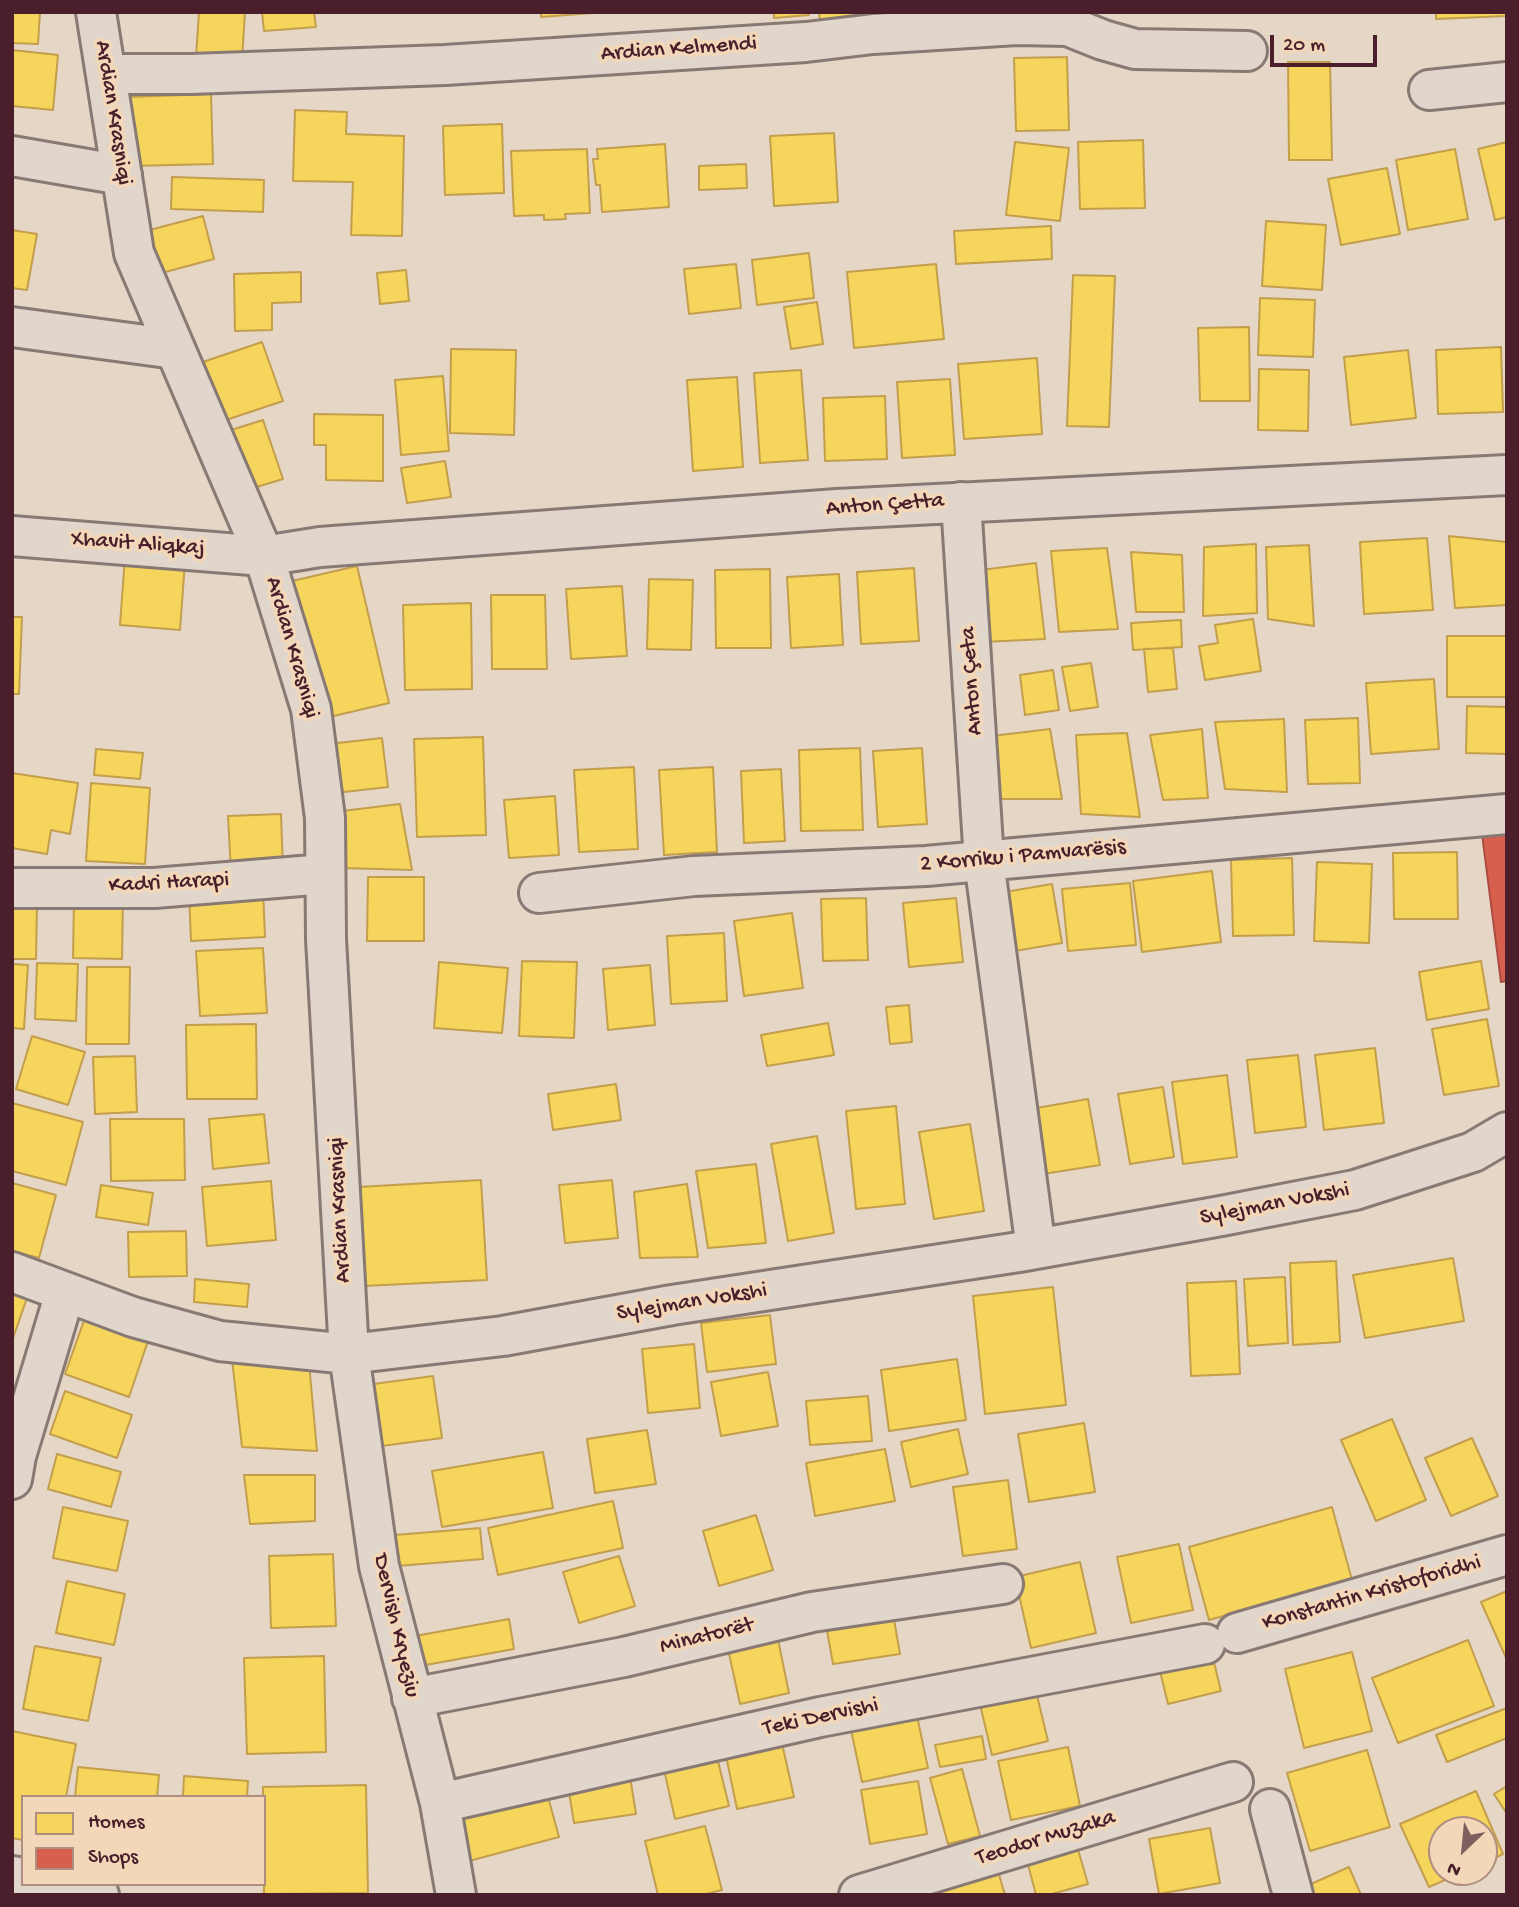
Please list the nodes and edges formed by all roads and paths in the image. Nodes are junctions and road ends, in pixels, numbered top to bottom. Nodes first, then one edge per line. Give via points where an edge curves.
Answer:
1 (96, 12) edge
2 (1247, 51) dead end
3 (107, 74) junction
4 (1507, 82) edge
5 (1429, 90) dead end
6 (12, 156) edge
7 (122, 175) junction
8 (12, 327) edge
9 (175, 349) junction
10 (1507, 475) edge
11 (961, 502) junction
12 (12, 536) edge
13 (264, 556) junction
14 (1507, 814) edge
15 (984, 861) junction
16 (325, 874) junction
17 (12, 888) edge
18 (539, 893) dead end
19 (1507, 1132) edge
20 (1035, 1249) junction
21 (12, 1272) edge
22 (65, 1293) junction
23 (349, 1354) junction
24 (12, 1479) edge
25 (1507, 1555) edge
26 (1003, 1584) dead end
27 (1221, 1638) joint
28 (412, 1698) junction
29 (1233, 1782) dead end
30 (440, 1803) junction
31 (1270, 1809) dead end
32 (59, 1886) edge
33 (99, 1895) edge
34 (456, 1895) edge
35 (859, 1895) edge
36 (1293, 1895) edge

1 - 3 street, Ardian Krasniqi
2 - 3 street, Ardian Kelmendi via 1135,49 1068,26 1017,24 445,65
3 - 7 street, Ardian Krasniqi
4 - 5 street
6 - 7 street
7 - 9 street, Ardian Krasniqi via 134,253
8 - 9 street
9 - 13 street, Ardian Krasniqi
10 - 11 street, Anton Çetta
11 - 13 street, Anton Çetta via 436,538
11 - 15 street, Anton Çeta
12 - 13 street, Xhavit Aliqkaj
13 - 16 street, Ardian Krasniqi via 311,709 325,818
14 - 15 street, 2 Korriku i Pamvarësis
15 - 18 street, 2 Korriku i Pamvarësis via 694,877
15 - 20 street
16 - 17 street, Kadri Harapi via 154,888
16 - 23 street, Ardian Krasniqi
19 - 20 street, Sylejman Vokshi via 1474,1152 1355,1190
20 - 23 street, Sylejman Vokshi via 503,1336
21 - 22 street, Sylejman Vokshi
22 - 23 street, Sylejman Vokshi via 220,1341
22 - 24 street
23 - 28 street, Dervish Kryeziu via 379,1566
25 - 27 street, Konstantin Kristoforidhi
26 - 28 street, Minatorët via 812,1612 624,1657
27 - 30 street, Teki Dervishi via 820,1717
28 - 30 street, Dervish Kryeziu
29 - 35 street, Teodor Muzaka
30 - 34 street, Dervish Kryeziu
31 - 36 street
32 - 33 street

